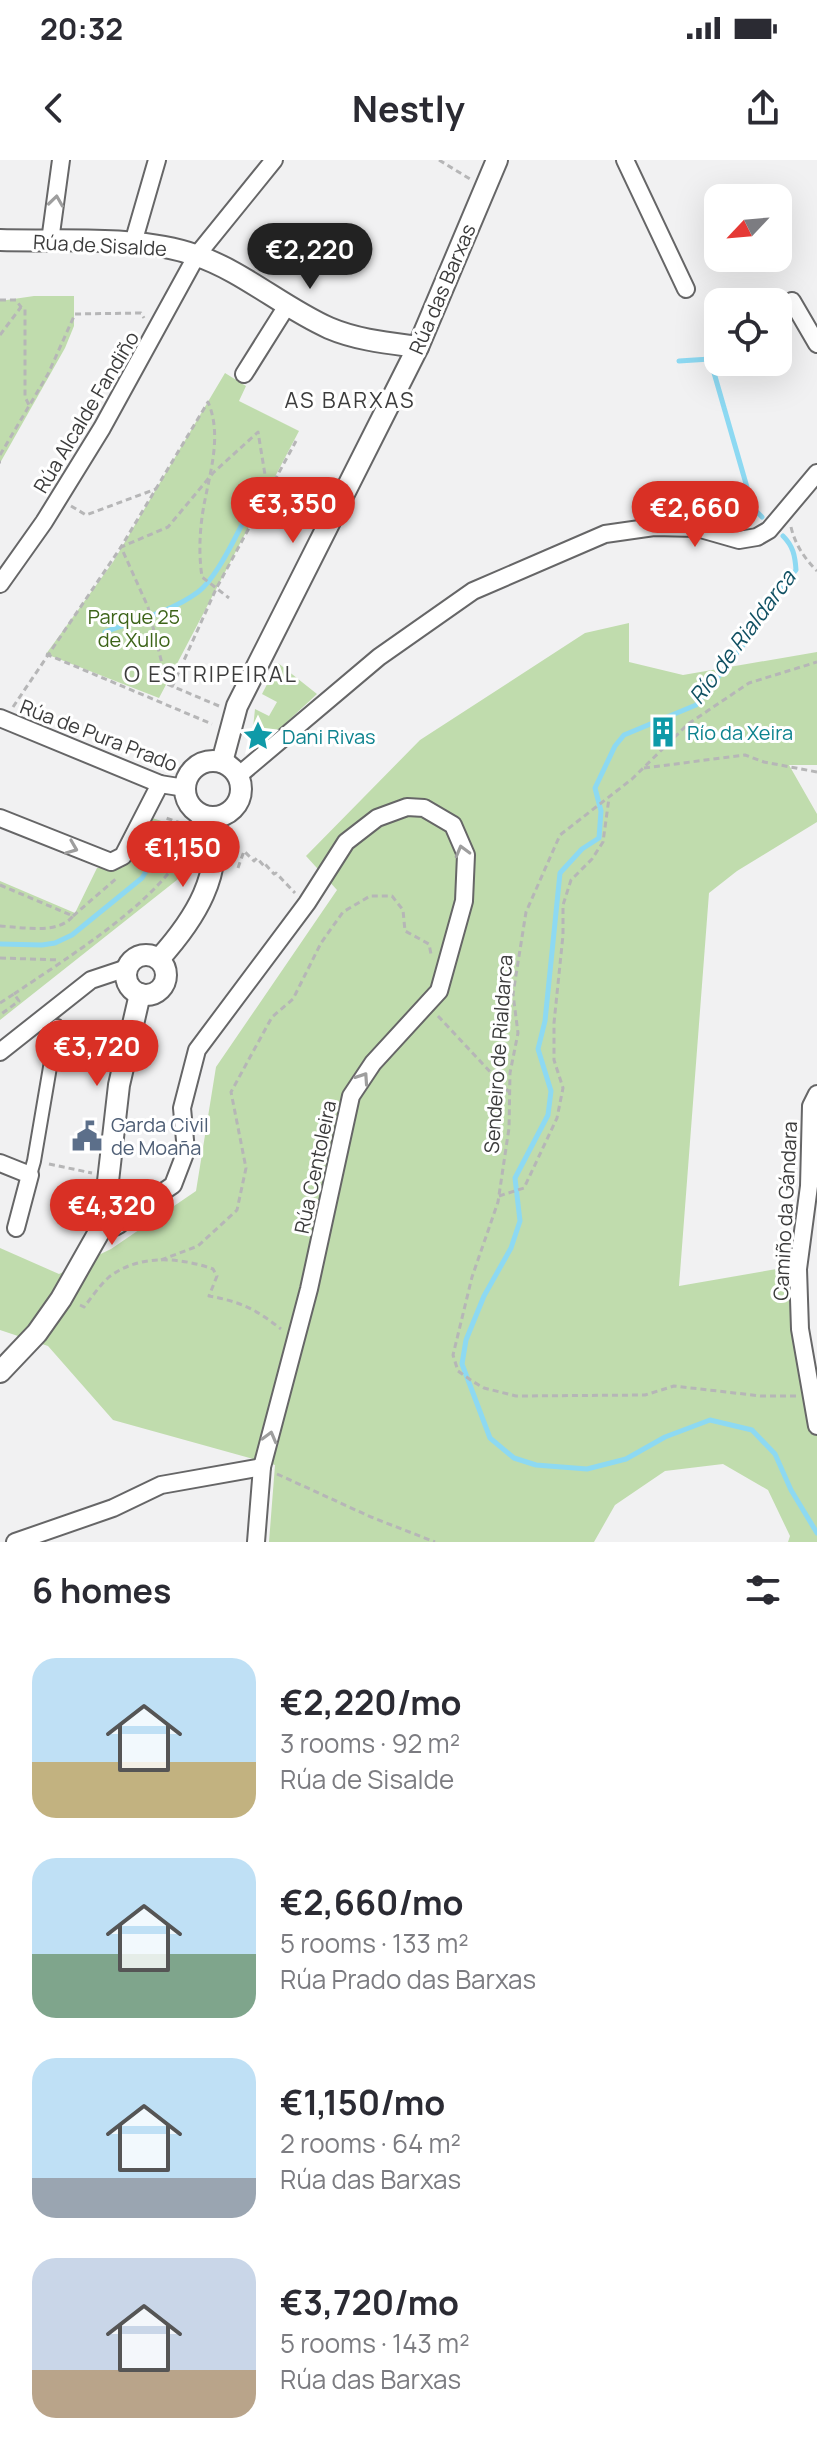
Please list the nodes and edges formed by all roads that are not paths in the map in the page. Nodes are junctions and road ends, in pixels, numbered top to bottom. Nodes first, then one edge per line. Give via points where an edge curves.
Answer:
1 (61, 160) edge
2 (157, 160) edge
3 (274, 160) edge
4 (497, 160) edge
5 (625, 160) edge
6 (0, 240) edge
7 (50, 241) junction
8 (133, 243) junction
9 (197, 255) junction
10 (686, 289) dead end
11 (792, 301) dead end
12 (288, 304) junction
13 (817, 344) edge
14 (418, 347) junction
15 (244, 374) dead end
16 (817, 473) edge
17 (0, 584) edge
18 (2, 719) edge
19 (222, 762) junction
20 (238, 776) junction
21 (160, 784) junction
22 (185, 788) junction
23 (0, 818) edge
24 (212, 818) junction
25 (159, 959) junction
26 (127, 968) junction
27 (140, 994) junction
28 (57, 1026) dead end
29 (0, 1052) edge
30 (817, 1094) edge
31 (0, 1163) edge
32 (32, 1168) junction
33 (107, 1183) junction
34 (126, 1206) junction
35 (103, 1225) junction
36 (16, 1228) dead end
37 (0, 1372) edge
38 (817, 1426) edge
39 (262, 1467) junction
40 (15, 1542) edge
41 (256, 1542) edge

7 -> 1 street
2 - 8 street
3 - 9 street, Rúa Alcalde Fandiño
4 - 14 street, Rúa das Barxas
5 - 10 street
6 - 7 street, Rúa de Sisalde
7 - 8 street, Rúa de Sisalde
8 - 9 street, Rúa de Sisalde
9 - 12 street, Rúa de Sisalde
9 - 17 street, Rúa Alcalde Fandiño via 59,500
11 - 13 street
12 - 14 street, Rúa de Sisalde via 329,328
12 - 15 street
14 - 19 street, Rúa das Barxas via 243,695
16 - 20 street via 788,510 757,537 739,540 697,528 654,527 605,534 473,591 379,657
18 - 21 street, Rúa de Pura Prado
19 - 20 street
19 - 22 street via 193,769
20 - 24 street via 237,805
21 - 22 street, Rúa de Pura Prado
23 -> 21 street via 111,862 123,856
22 - 24 street via 195,812
24 - 25 street via 216,838 205,894
25 - 26 street via 140,955
25 - 27 street via 165,982 152,995
26 - 27 street via 129,987
26 - 29 street via 91,980
27 - 33 street via 119,1085
28 - 32 street
30 - 38 street, Camiño da Gándara via 811,1106 809,1186 798,1269 800,1329
31 - 32 street
32 - 36 street
33 - 34 street
33 - 35 street via 91,1201 90,1211
34 - 35 street via 115,1225
39 -> 34 street, Rúa Centoleira via 351,1096 373,1063 439,991 464,901 466,855 453,825 424,808 407,807 377,818 346,842 197,1050 182,1108 186,1151 173,1185 148,1202
35 - 37 street via 61,1299
39 - 40 street via 161,1485
39 - 41 street, Rúa Centoleira

